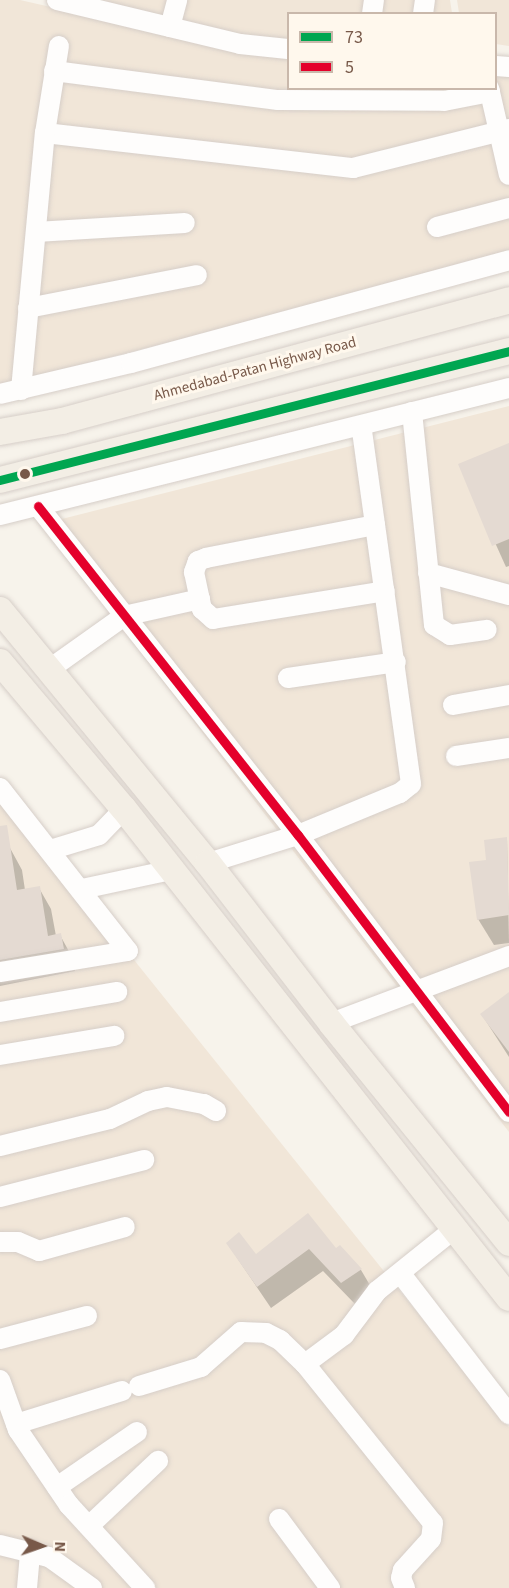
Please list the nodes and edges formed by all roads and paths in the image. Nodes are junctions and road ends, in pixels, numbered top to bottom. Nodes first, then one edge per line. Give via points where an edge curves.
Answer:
1 (57, 0) edge
2 (177, 0) edge
3 (170, 27) junction
4 (59, 46) dead end
5 (287, 49) edge
6 (54, 71) junction
7 (489, 90) edge
8 (504, 130) edge
9 (45, 133) junction
10 (509, 174) edge
11 (509, 208) edge
12 (185, 223) dead end
13 (437, 227) dead end
14 (36, 231) junction
15 (509, 260) edge
16 (197, 275) dead end
17 (509, 300) edge
18 (28, 308) junction
19 (509, 351) edge
20 (509, 388) edge
21 (21, 390) junction
22 (0, 394) edge
23 (412, 412) junction
24 (361, 425) junction
25 (0, 432) edge
26 (0, 480) edge
27 (38, 506) junction
28 (0, 515) edge
29 (375, 525) junction
30 (428, 573) junction
31 (385, 591) junction
32 (509, 595) edge
33 (200, 599) junction
34 (0, 610) edge
35 (124, 616) junction
36 (487, 630) dead end
37 (0, 662) edge
38 (396, 662) junction
39 (47, 671) junction
40 (288, 678) dead end
41 (509, 695) edge
42 (453, 705) dead end
43 (509, 748) edge
44 (456, 756) dead end
45 (146, 786) junction
46 (0, 788) edge
47 (124, 809) junction
48 (298, 835) junction
49 (50, 850) junction
50 (208, 863) junction
51 (171, 870) junction
52 (82, 889) junction
53 (509, 956) edge
54 (0, 972) edge
55 (418, 991) junction
56 (117, 992) dead end
57 (0, 1012) edge
58 (331, 1023) junction
59 (114, 1036) dead end
60 (0, 1055) edge
61 (216, 1111) dead end
62 (509, 1112) edge
63 (0, 1146) edge
64 (144, 1160) dead end
65 (0, 1197) edge
66 (125, 1227) dead end
67 (453, 1230) junction
68 (0, 1242) edge
69 (509, 1243) edge
70 (401, 1274) junction
71 (509, 1299) edge
72 (87, 1316) dead end
73 (0, 1339) edge
74 (305, 1364) junction
75 (0, 1380) edge
76 (3, 1402) edge
77 (509, 1414) edge
78 (16, 1424) junction
79 (137, 1432) dead end
80 (158, 1461) dead end
81 (57, 1487) junction
82 (279, 1519) dead end
83 (89, 1527) junction
84 (0, 1545) edge
85 (30, 1550) junction
86 (27, 1588) edge
87 (92, 1588) edge
88 (145, 1588) edge
89 (330, 1588) edge
90 (405, 1588) edge

1 - 3 street
2 - 3 street
3 - 5 street via 240,44
4 - 6 street
6 - 7 street via 278,100 437,101
6 - 9 street
7 - 8 street
8 - 9 street via 353,168
8 - 10 street
9 - 14 street
11 - 13 street
12 - 14 street
14 - 18 street
15 - 21 street
16 - 18 street
17 - 25 main road, Ahmedabad-Patan Highway Road via 62,421
18 - 21 street
19 - 26 main road
20 - 23 street
21 - 22 street
23 - 24 street
23 - 30 street
24 - 27 street
24 - 29 street
27 - 28 street
27 - 35 street
29 - 31 street
29 - 33 street via 198,561 194,572
30 - 32 street
30 - 36 street via 434,625 450,635
31 - 33 street via 213,619 206,616
31 - 38 street
33 - 35 street
34 - 39 main road
35 - 39 street
35 - 48 street
37 - 47 main road
38 - 40 street
38 - 48 street via 411,784 400,793
39 - 45 main road
41 - 42 street
43 - 44 street
45 - 47 main road
45 - 50 main road
46 - 49 street
47 - 49 street via 99,835
47 - 51 main road
48 - 50 street
48 - 55 street
49 - 52 street
50 - 58 main road
51 - 52 street
51 - 67 main road
52 - 54 street via 128,951
53 - 55 street
55 - 58 street
55 - 62 street
56 - 57 street
58 - 69 main road
59 - 60 street
61 - 63 street via 204,1104 167,1097 148,1101 110,1119
64 - 65 street
66 - 68 street via 39,1251 18,1242
67 - 70 street
67 - 71 main road
70 - 74 street via 366,1302 344,1335
70 - 77 street
72 - 73 street
74 - 78 street via 272,1335 250,1331 234,1337 201,1367
74 - 90 street via 433,1523 431,1539 403,1570
75 - 76 street
76 - 78 street
78 - 81 street
79 - 81 street
80 - 83 street
81 - 83 street
82 - 89 street
83 - 88 street
84 - 85 street
85 - 86 street
85 - 87 street via 61,1564

